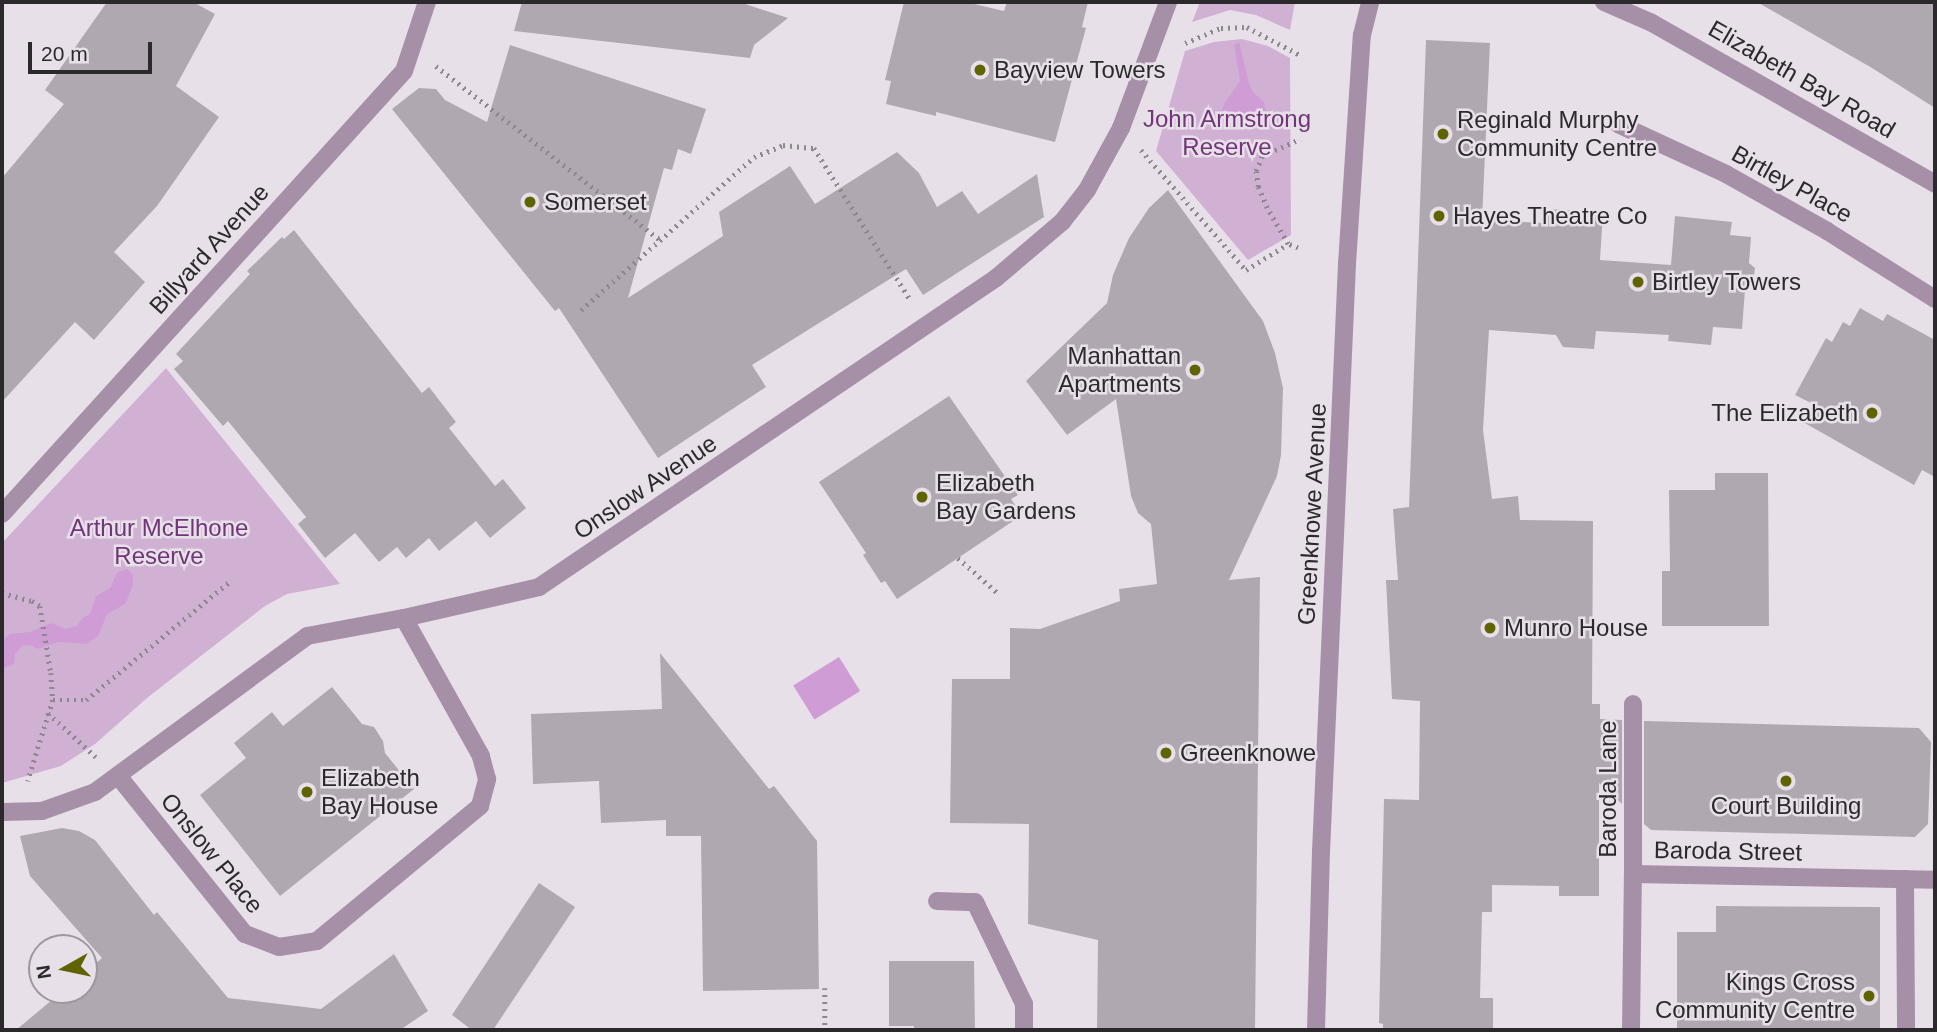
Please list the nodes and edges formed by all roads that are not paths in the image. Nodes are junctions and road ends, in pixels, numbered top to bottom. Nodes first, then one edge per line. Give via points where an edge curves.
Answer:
1 (427, 2) edge
2 (1168, 2) edge
3 (1370, 2) edge
4 (1604, 2) edge
5 (1618, 124) dead end
6 (1935, 184) edge
7 (1935, 299) edge
8 (2, 514) edge
9 (404, 618) junction
10 (1633, 704) dead end
11 (119, 777) junction
12 (10, 812) edge
13 (1633, 874) junction
14 (1905, 879) junction
15 (1935, 880) edge
16 (936, 901) dead end
17 (1024, 1030) edge
18 (1316, 1030) edge
19 (1630, 1030) edge
20 (1906, 1030) edge

1 - 8 street, Billyard Avenue via 404,71
2 - 9 street, Onslow Avenue via 1121,128 1087,191 1062,222 996,278 539,587
3 - 18 street, Greenknowe Avenue via 1362,35 1347,264
4 - 6 street, Elizabeth Bay Road via 1675,35
5 - 7 street, Birtley Place via 1726,174
9 - 11 street, Onslow Avenue via 307,636
9 - 11 street, Onslow Place via 481,756 487,779 480,806 317,941 279,947 245,934
10 - 13 street, Baroda Lane
11 - 12 street, Onslow Avenue via 95,792 42,811
13 - 14 street, Baroda Street
13 - 19 street, Baroda Street
14 - 15 street, Baroda Street
14 - 20 street
16 - 17 street via 975,902 1024,1004

